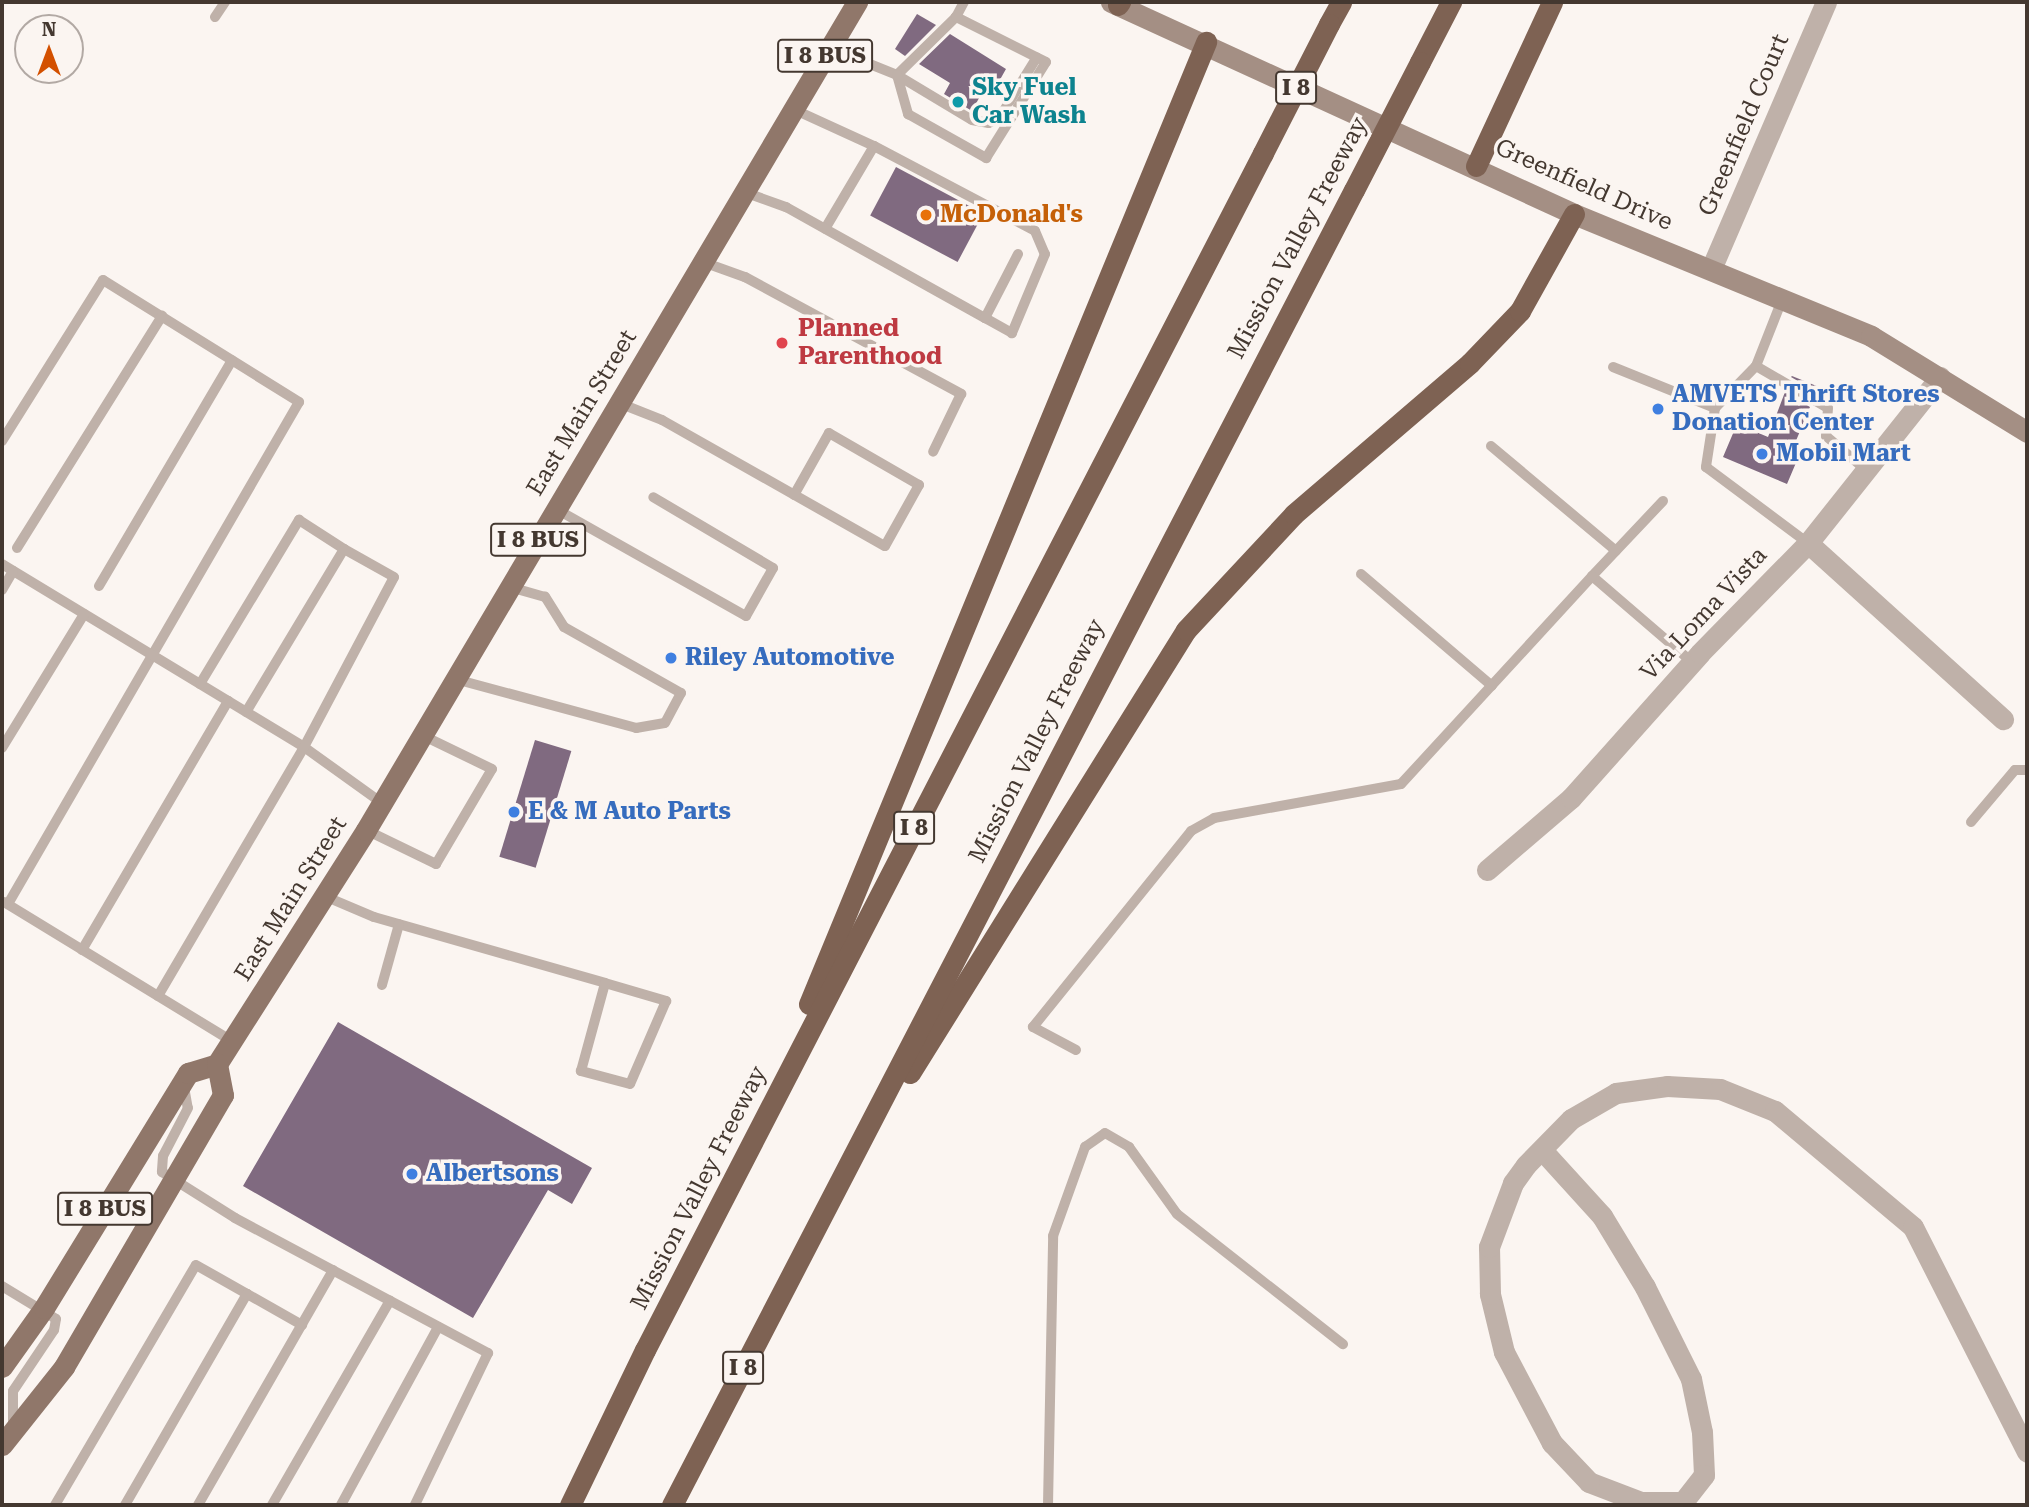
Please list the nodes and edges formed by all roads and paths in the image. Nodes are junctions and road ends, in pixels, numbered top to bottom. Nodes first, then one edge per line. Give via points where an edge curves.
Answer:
1 (225, 2) edge
2 (857, 2) edge
3 (964, 2) edge
4 (1341, 2) edge
5 (1451, 2) edge
6 (1552, 2) edge
7 (1826, 2) edge
8 (1116, 3) edge
9 (215, 17) dead end
10 (956, 17) junction
11 (1206, 42) junction
12 (830, 48) junction
13 (1037, 57) junction
14 (897, 75) junction
15 (793, 109) junction
16 (874, 146) junction
17 (1476, 166) junction
18 (744, 192) junction
19 (1574, 214) junction
20 (825, 229) junction
21 (1018, 254) dead end
22 (703, 261) junction
23 (1711, 269) junction
24 (1782, 300) junction
25 (162, 316) junction
26 (985, 318) junction
27 (232, 360) junction
28 (1756, 366) junction
29 (1613, 367) dead end
30 (1940, 377) junction
31 (619, 403) junction
32 (1716, 408) junction
33 (2027, 432) edge
34 (2, 441) edge
35 (1491, 446) dead end
36 (933, 452) dead end
37 (1866, 470) junction
38 (794, 495) junction
39 (653, 497) dead end
40 (1663, 501) dead end
41 (556, 509) junction
42 (1808, 543) junction
43 (17, 548) dead end
44 (344, 549) junction
45 (1616, 551) junction
46 (2, 564) edge
47 (13, 571) junction
48 (1361, 574) dead end
49 (1592, 576) junction
50 (99, 586) dead end
51 (510, 587) junction
52 (2, 590) edge
53 (84, 614) junction
54 (151, 655) junction
55 (1693, 663) junction
56 (455, 679) junction
57 (200, 684) junction
58 (1492, 686) junction
59 (228, 701) junction
60 (246, 712) junction
61 (2003, 719) dead end
62 (422, 735) junction
63 (304, 747) junction
64 (2, 748) edge
65 (2027, 770) edge
66 (382, 803) junction
67 (1971, 822) dead end
68 (366, 830) junction
69 (1487, 870) dead end
70 (322, 895) junction
71 (5, 903) edge
72 (399, 924) junction
73 (82, 950) junction
74 (605, 983) junction
75 (382, 985) dead end
76 (158, 996) junction
77 (232, 1041) junction
78 (1076, 1050) dead end
79 (217, 1064) junction
80 (183, 1081) junction
81 (757, 1133) junction
82 (1542, 1150) junction
83 (174, 1181) junction
84 (814, 1230) junction
85 (333, 1270) junction
86 (2, 1286) edge
87 (247, 1294) junction
88 (390, 1301) junction
89 (44, 1308) junction
90 (302, 1325) junction
91 (438, 1326) junction
92 (1343, 1344) dead end
93 (2, 1367) edge
94 (7, 1438) edge
95 (2027, 1452) edge
96 (55, 1505) edge
97 (125, 1505) edge
98 (198, 1505) edge
99 (272, 1505) edge
100 (341, 1505) edge
101 (415, 1505) edge
102 (570, 1505) edge
103 (672, 1505) edge
104 (1048, 1505) edge

1 - 9 lane
2 - 12 main road, East Main Street / I 8 BUS
3 - 10 lane
4 - 81 highway, Mission Valley Freeway / I 8, bridge
5 - 84 highway, Mission Valley Freeway / I 8, bridge
6 - 17 highway
7 - 23 street, Greenfield Court
8 - 11 main road, Greenfield Drive
10 - 13 lane
10 - 14 lane
11 - 17 main road, Greenfield Drive
11 - 81 highway
12 - 14 lane
12 - 15 main road, East Main Street / I 8 BUS
13 - 14 lane via 1000,117 989,123 972,120
13 - 14 lane via 1046,62 986,158 908,114
15 - 16 lane
15 - 18 main road, East Main Street / I 8 BUS
16 - 20 lane
16 - 26 lane via 1035,231 1045,254 1012,333
17 - 19 main road, Greenfield Drive
18 - 20 lane via 786,207
18 - 22 main road, East Main Street / I 8 BUS
19 - 23 main road, Greenfield Drive
19 - 84 highway via 1520,311 1470,363 1294,514 1186,630
20 - 26 lane
21 - 26 lane
22 - 31 main road, East Main Street / I 8 BUS
22 - 36 lane via 745,277 961,394
23 - 24 main road, Greenfield Drive
24 - 28 lane
24 - 30 main road, Greenfield Drive via 1871,336
25 - 27 lane
25 - 34 lane via 103,280
25 - 43 lane
27 - 50 lane
27 - 54 lane via 299,401
28 - 32 lane
28 - 37 lane via 1828,408 1826,436
29 - 32 lane
30 - 33 main road, Greenfield Drive
30 - 37 street, Via Loma Vista
31 - 38 lane via 662,420
31 - 41 main road, East Main Street / I 8 BUS
32 - 42 lane via 1706,467
35 - 45 lane
37 - 42 street, Via Loma Vista
38 - 38 lane via 885,546 919,485 829,433
39 - 41 lane via 773,568 746,616
40 - 45 lane
41 - 51 main road, East Main Street / I 8 BUS
42 - 55 street, Via Loma Vista
42 - 61 street
44 - 57 lane via 299,520
44 - 60 lane
44 - 63 lane via 394,577
45 - 49 lane
46 - 47 lane
47 - 52 lane
47 - 53 lane
48 - 58 lane
49 - 55 lane
49 - 58 lane
51 - 56 main road, East Main Street / I 8 BUS
51 - 56 lane via 545,597 564,627 681,693 665,723 636,728
53 - 54 lane
53 - 64 lane
54 - 57 lane
54 - 71 lane
55 - 69 street, Via Loma Vista via 1571,798
56 - 62 main road, East Main Street / I 8 BUS
57 - 59 lane
58 - 78 lane via 1401,784 1214,818 1191,831 1033,1027
59 - 60 lane
59 - 73 lane
60 - 63 lane
62 - 66 main road, East Main Street / I 8 BUS
62 - 68 lane via 492,768 436,864
63 - 66 lane
63 - 76 lane
65 - 67 lane via 2015,770
66 - 68 main road, East Main Street / I 8 BUS
68 - 70 main road, East Main Street / I 8 BUS
70 - 72 lane
70 - 77 main road, East Main Street / I 8 BUS
71 - 73 lane
72 - 74 lane
72 - 75 lane
73 - 76 lane
74 - 74 lane via 666,1001 631,1084 581,1071
76 - 77 lane
77 - 79 main road, East Main Street / I 8 BUS
79 - 80 main road via 188,1073
79 - 83 main road, I 8 BUS via 223,1095
80 - 83 lane via 188,1108 161,1164 162,1172
80 - 89 main road, I 8 BUS
81 - 102 highway, Mission Valley Freeway / I 8
82 - 82 street via 1503,1202 1489,1248 1490,1294 1504,1352 1552,1443 1575,1471 1621,1498 1683,1502 1704,1475 1702,1432 1691,1379 1602,1216
82 - 95 street via 1571,1119 1616,1093 1667,1086 1720,1089 1775,1111 1913,1227
83 - 85 lane
83 - 94 main road, I 8 BUS via 64,1367
84 - 103 highway, Mission Valley Freeway / I 8
85 - 88 lane
85 - 90 lane
86 - 89 lane
87 - 90 lane
87 - 96 lane via 196,1265
87 - 97 lane
88 - 91 lane
88 - 99 lane
89 - 93 main road, I 8 BUS
89 - 94 lane via 56,1319 54,1330 13,1391
90 - 98 lane
91 - 100 lane
91 - 101 lane via 488,1353
92 - 104 lane via 1177,1214 1129,1147 1105,1133 1085,1147 1054,1236

